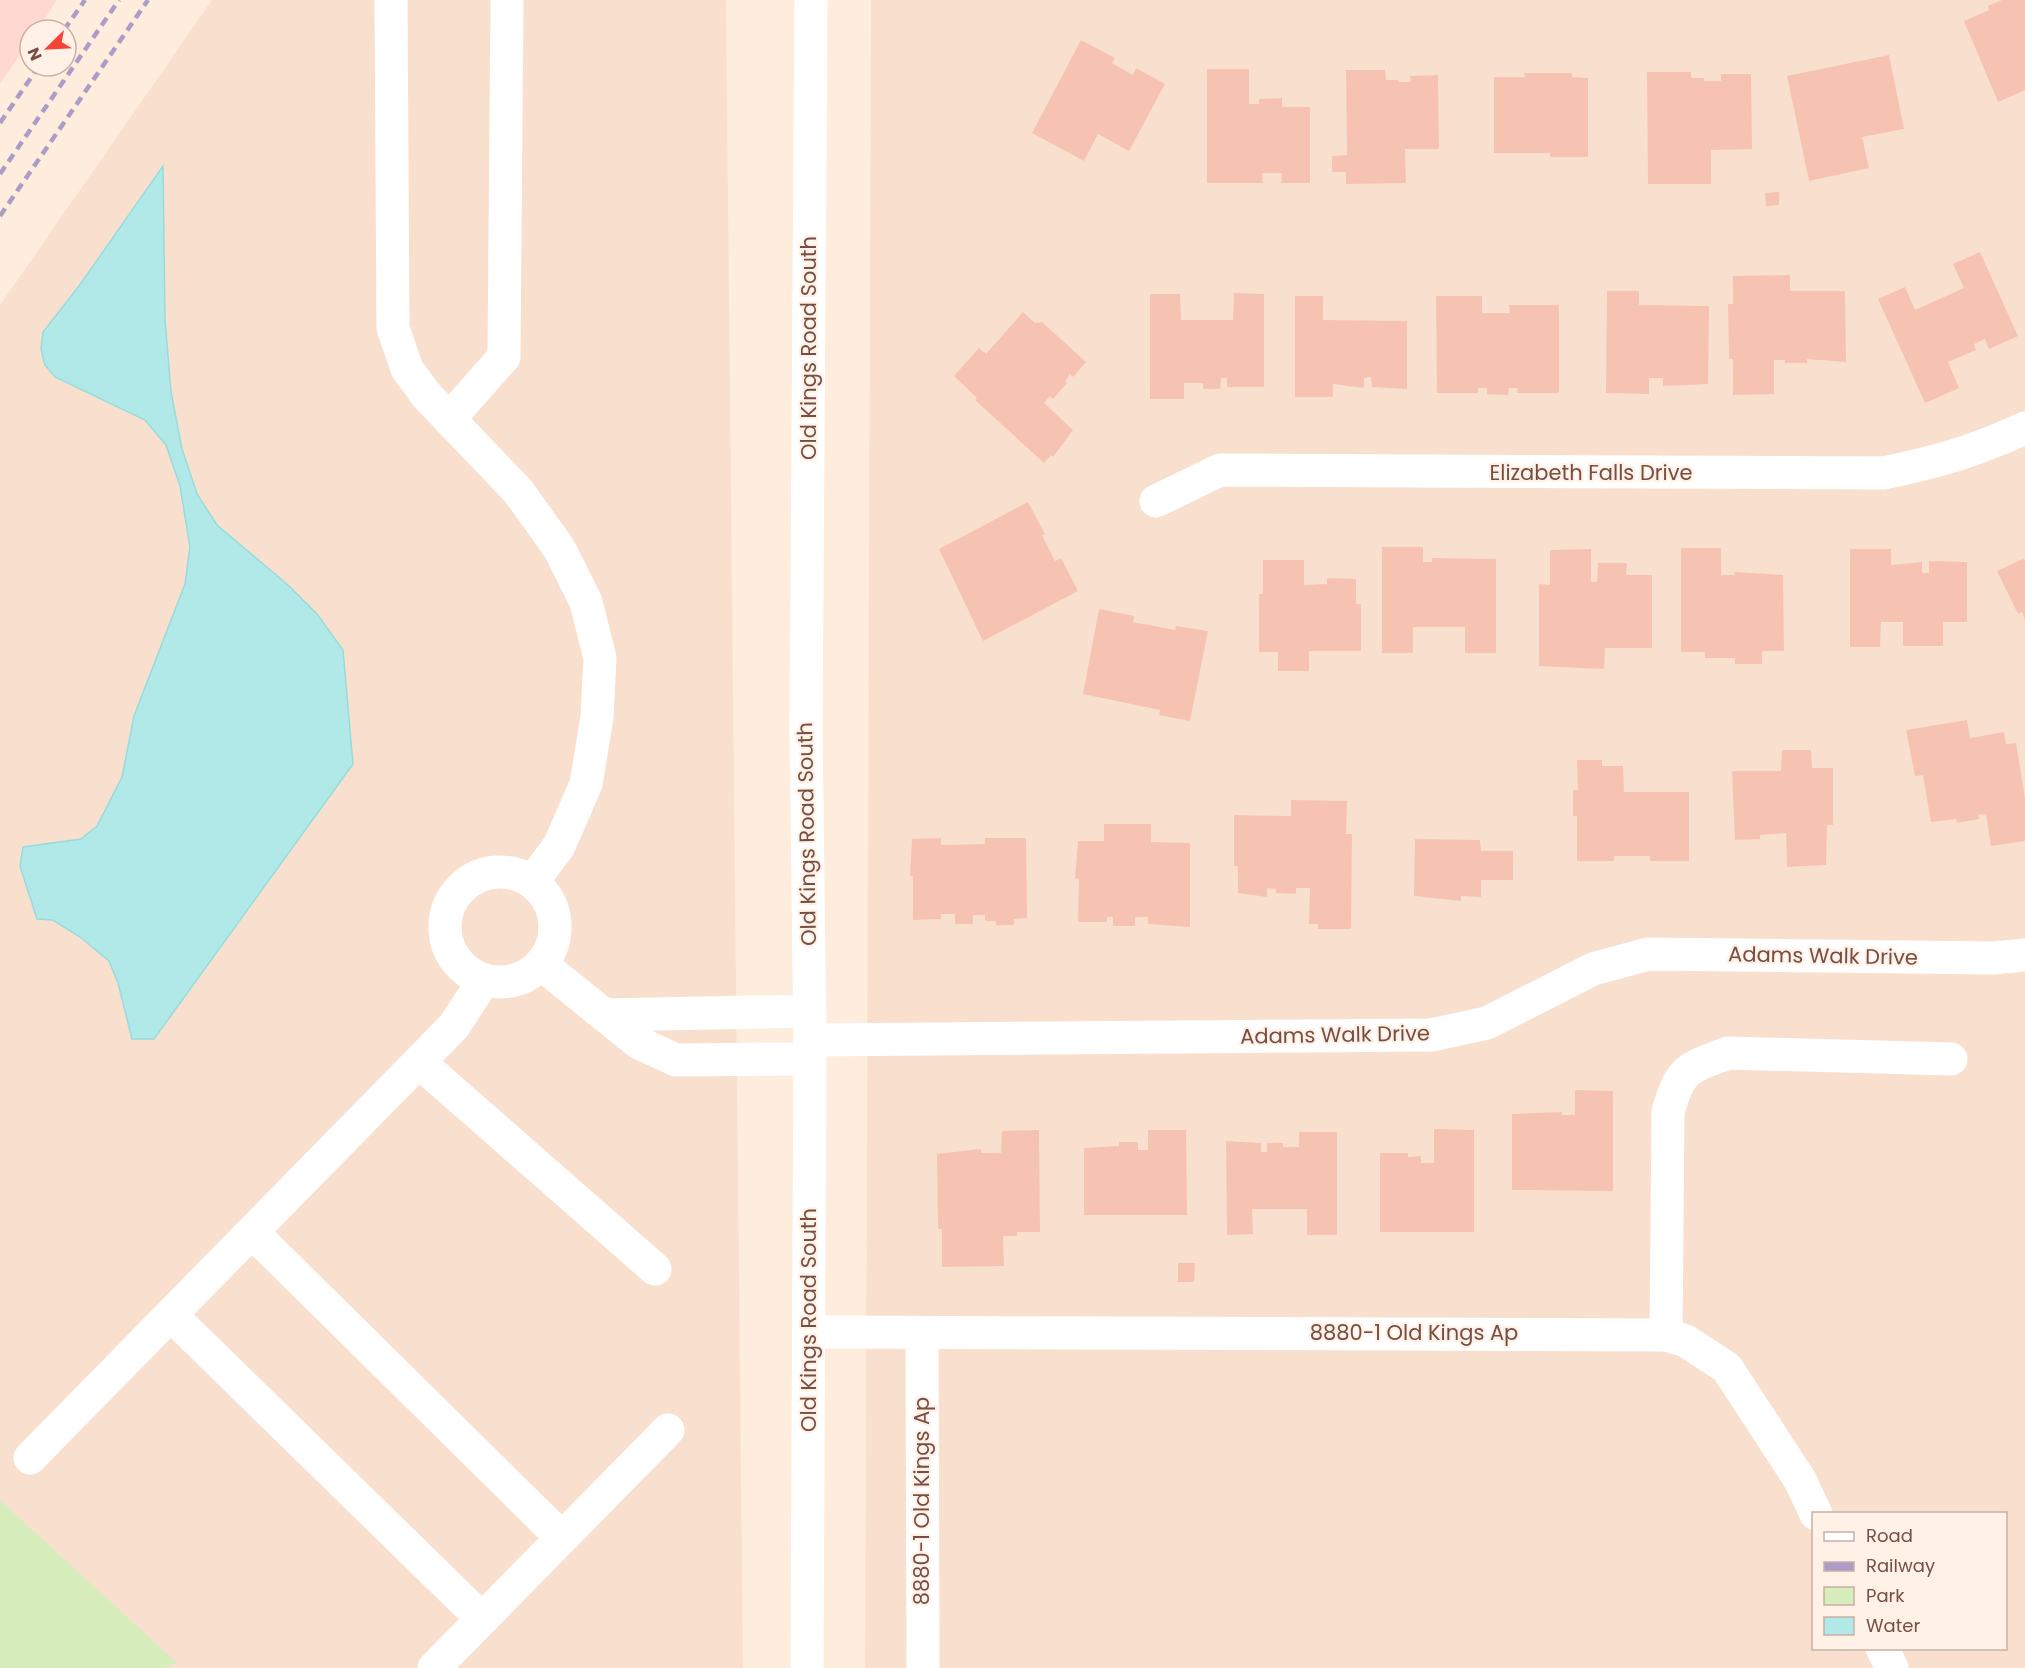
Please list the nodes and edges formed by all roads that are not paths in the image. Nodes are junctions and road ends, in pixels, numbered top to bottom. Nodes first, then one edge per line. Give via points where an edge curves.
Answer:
1 (391, 0) edge
2 (507, 0) edge
3 (812, 0) edge
4 (448, 419) junction
5 (2025, 428) edge
6 (1156, 501) dead end
7 (532, 882) junction
8 (2025, 955) edge
9 (541, 964) junction
10 (484, 980) junction
11 (604, 1015) junction
12 (809, 1037) junction
13 (1951, 1059) dead end
14 (419, 1062) junction
15 (252, 1232) junction
16 (655, 1269) dead end
17 (171, 1315) junction
18 (809, 1332) junction
19 (922, 1334) junction
20 (1666, 1335) junction
21 (668, 1430) dead end
22 (30, 1458) dead end
23 (1815, 1512) edge
24 (562, 1538) junction
25 (482, 1619) junction
26 (1883, 1650) edge
27 (435, 1668) edge
28 (807, 1668) edge
29 (923, 1668) edge
30 (1892, 1668) edge

1 - 4 street via 393,328 407,369
2 - 4 street via 504,357
3 - 12 street, Old Kings Road South via 806,719
4 - 7 street via 518,490 559,548 586,602 600,658 597,717 586,784 559,846
5 - 6 street, Elizabeth Falls Drive via 1974,451 1884,473 1220,470
7 - 9 street via 546,896 556,930 552,948
7 - 10 street via 496,872 460,888 450,904 445,923 447,942 467,971
8 - 12 street, Adams Walk Drive via 1994,958 1648,954 1593,969 1487,1023 1431,1035
9 - 10 street via 526,976 503,982
9 - 11 street
10 - 14 street via 454,1026
11 - 12 street
11 - 12 street via 639,1043 676,1060
12 - 18 street, Old Kings Road South
13 - 20 street via 1728,1053 1694,1066 1682,1077 1668,1112
14 - 15 street
14 - 16 street
15 - 17 street
15 - 24 street
17 - 22 street
17 - 25 street
18 - 19 street, 8880-1 Old Kings Ap
18 - 28 street, Old Kings Road South
19 - 20 street, 8880-1 Old Kings Ap
19 - 29 street, 8880-1 Old Kings Ap
20 - 23 street, 8880-1 Old Kings Ap via 1686,1341 1727,1368 1800,1480
21 - 24 street
24 - 25 street
25 - 27 street
26 - 30 street

